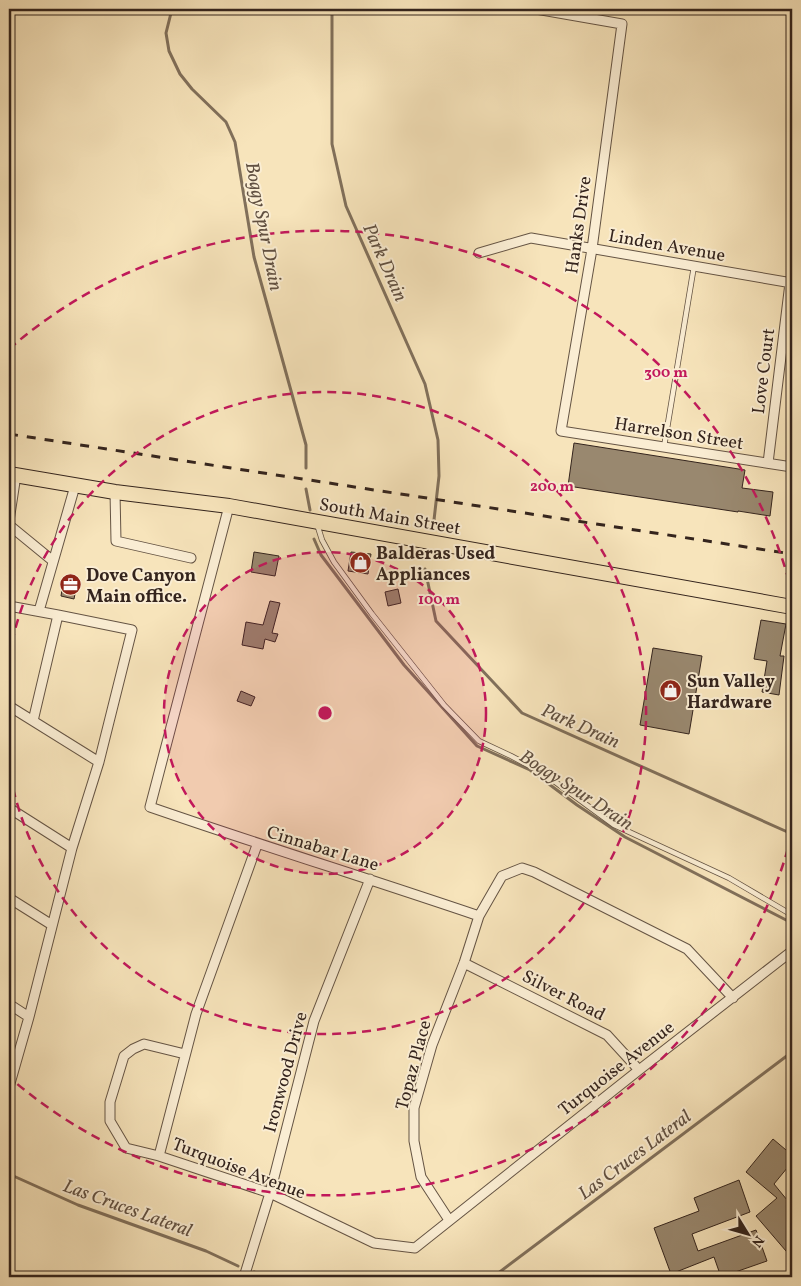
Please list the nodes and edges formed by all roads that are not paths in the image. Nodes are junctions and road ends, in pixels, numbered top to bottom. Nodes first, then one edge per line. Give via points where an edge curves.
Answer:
1 (536, 9) edge
2 (592, 249) junction
3 (479, 253) dead end
4 (694, 266) junction
5 (791, 283) edge
6 (561, 430) joint
7 (664, 447) junction
8 (768, 463) junction
9 (792, 467) edge
10 (12, 475) edge
11 (75, 486) junction
12 (115, 492) junction
13 (229, 506) junction
14 (9, 521) edge
15 (317, 522) junction
16 (9, 525) edge
17 (191, 558) dead end
18 (53, 561) junction
19 (9, 606) edge
20 (792, 607) edge
21 (39, 611) junction
22 (58, 614) junction
23 (9, 706) edge
24 (33, 721) junction
25 (99, 762) junction
26 (9, 808) edge
27 (257, 845) junction
28 (72, 848) junction
29 (370, 879) junction
30 (9, 898) edge
31 (792, 915) edge
32 (480, 916) junction
33 (52, 926) junction
34 (792, 951) edge
35 (464, 963) junction
36 (733, 998) junction
37 (9, 1004) edge
38 (29, 1017) junction
39 (185, 1054) junction
40 (639, 1070) junction
41 (9, 1087) edge
42 (159, 1156) junction
43 (270, 1193) junction
44 (449, 1220) junction
45 (244, 1277) edge

1 - 2 street, Hanks Drive via 622,24
2 - 3 street, Linden Avenue via 531,238
2 - 4 street, Linden Avenue
2 - 6 street, Hanks Drive
4 - 5 street, Linden Avenue
4 - 7 lane
5 - 8 street, Love Court
6 - 7 street, Harrelson Street
7 - 8 street, Harrelson Street
8 - 9 street, Harrelson Street
10 - 11 main road, South Main Street
10 - 14 street
11 - 12 main road, South Main Street
11 - 18 street
12 - 13 main road, South Main Street
12 - 17 street via 116,541
13 - 15 main road, South Main Street
13 - 27 street, Cinnabar Lane via 150,807
15 - 20 main road, South Main Street
15 - 31 lane via 334,562 372,614 444,705 478,741 543,773 614,825 729,878
16 - 18 street
18 - 21 street
19 - 21 street
21 - 22 street
22 - 24 street
22 - 25 street via 132,630
23 - 24 street
24 - 25 street
25 - 28 street
26 - 28 street
27 - 29 street, Cinnabar Lane
27 - 39 street, Turquoise Avenue via 207,982
28 - 33 street
29 - 32 street, Cinnabar Lane
29 - 43 street, Ironwood Drive via 314,1021
30 - 33 street
32 - 35 street, Topaz Place
32 - 36 street via 502,876 522,868 687,949
33 - 38 street
34 - 36 street, Turquoise Avenue
35 - 40 street, Silver Road via 607,1035
35 - 44 street, Topaz Place via 432,1045 414,1108 414,1141 421,1177
36 - 40 street, Turquoise Avenue
37 - 38 street
38 - 41 street
39 - 42 street, Turquoise Avenue
39 - 42 street via 144,1044 133,1048 124,1056 110,1102 110,1121 126,1148
40 - 44 street, Turquoise Avenue
42 - 43 street, Turquoise Avenue
43 - 44 street, Turquoise Avenue via 374,1243 415,1248
43 - 45 street, Ironwood Drive

